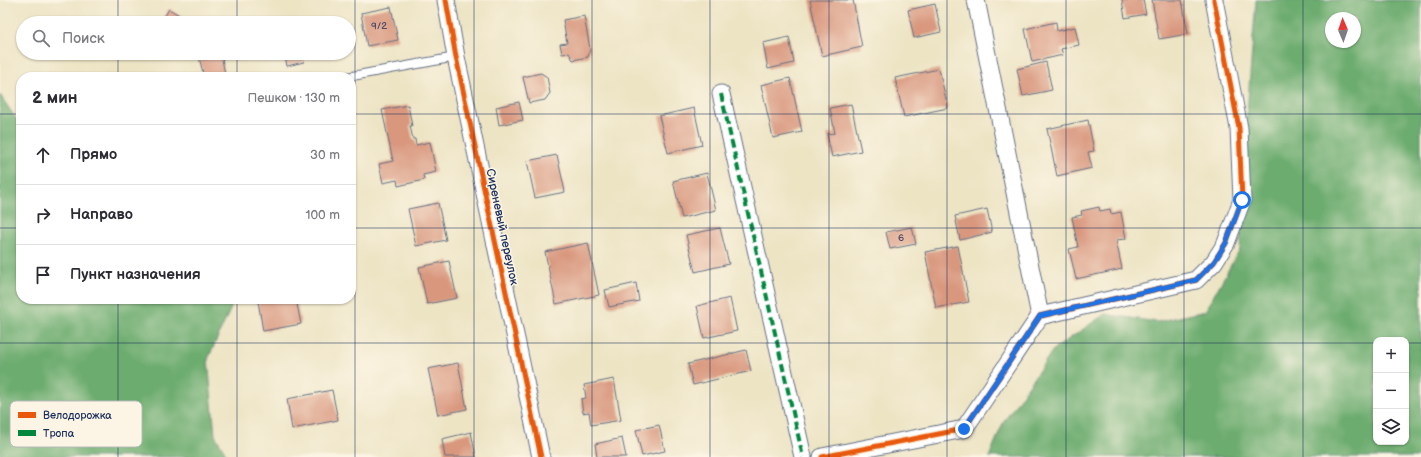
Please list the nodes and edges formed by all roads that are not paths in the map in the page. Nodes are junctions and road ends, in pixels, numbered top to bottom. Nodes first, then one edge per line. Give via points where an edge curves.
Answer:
1 (446, 0) edge
2 (976, 0) edge
3 (1214, 0) edge
4 (456, 57) junction
5 (356, 75) edge
6 (721, 94) dead end
7 (1040, 316) junction
8 (541, 457) edge
9 (803, 457) edge
10 (822, 457) edge

1 - 4 street, Сиреневый переулок
2 - 7 street
3 - 7 street via 1239,128 1242,200 1226,243 1214,262 1196,280
4 - 5 lane
4 - 8 street, Сиреневый переулок
6 - 9 street
7 - 10 street via 964,429

